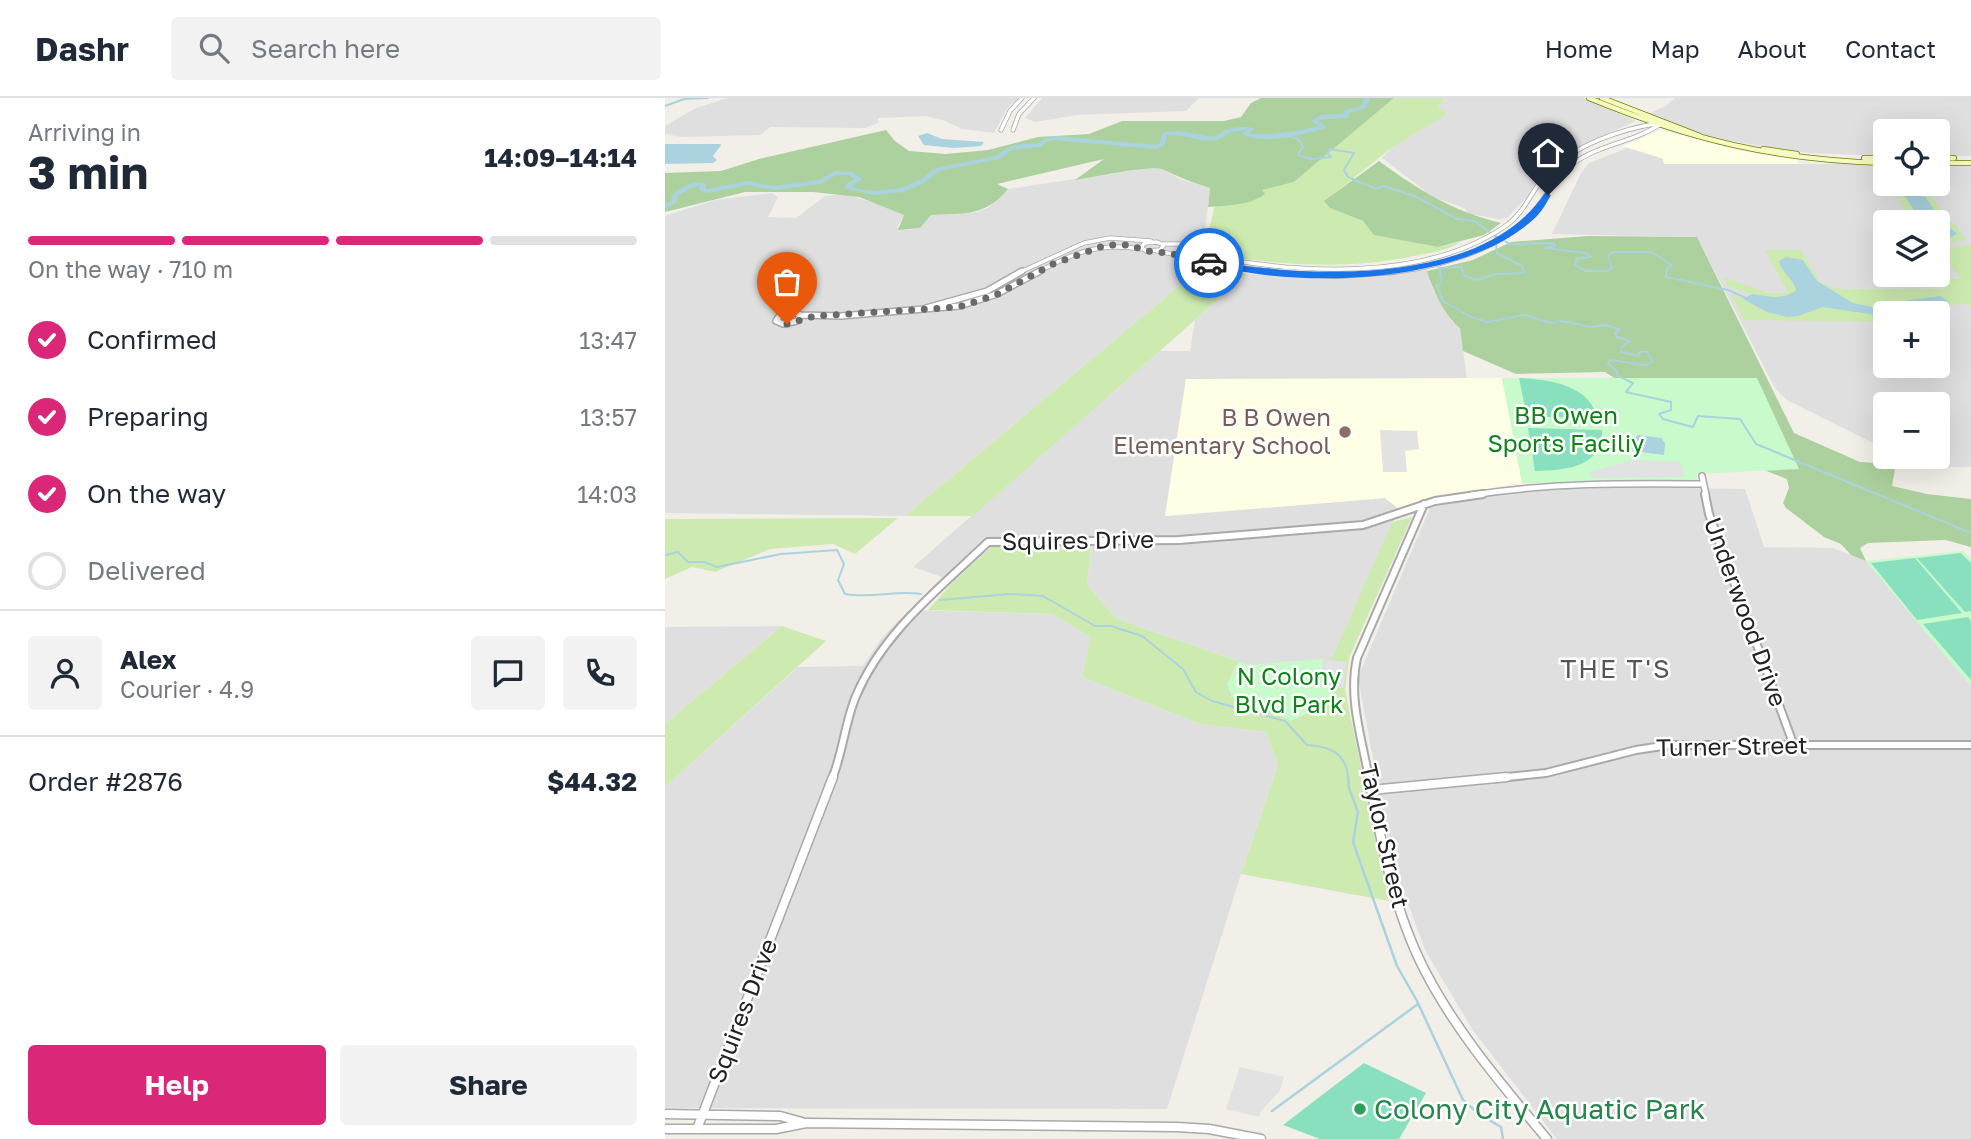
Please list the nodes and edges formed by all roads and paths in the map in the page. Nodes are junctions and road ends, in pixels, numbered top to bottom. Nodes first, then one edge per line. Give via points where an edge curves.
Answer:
1 (1023, 98) edge
2 (1034, 98) edge
3 (1589, 98) edge
4 (1602, 98) edge
5 (1651, 124) junction
6 (1660, 125) junction
7 (1001, 130) dead end
8 (1013, 130) dead end
9 (1595, 144) junction
10 (1604, 148) junction
11 (1873, 160) edge
12 (1950, 160) edge
13 (1971, 160) edge
14 (1151, 242) junction
15 (1163, 244) junction
16 (1141, 248) junction
17 (1157, 251) junction
18 (1197, 254) junction
19 (1188, 258) junction
20 (1217, 259) junction
21 (1210, 264) junction
22 (922, 310) junction
23 (799, 317) dead end
24 (1703, 480) joint
25 (1424, 505) junction
26 (1971, 745) edge
27 (1794, 746) junction
28 (1371, 790) junction
29 (665, 1114) edge
30 (703, 1114) junction
31 (806, 1123) junction
32 (665, 1129) edge
33 (697, 1129) junction
34 (1261, 1139) edge
35 (1547, 1139) edge

1 - 7 street
2 - 8 street via 1019,114
3 - 5 main road
4 - 6 main road
5 - 6 main road
5 - 9 street
6 - 10 street
6 - 11 main road via 1785,157
9 - 10 street
9 - 20 street via 1555,166 1527,207 1505,226 1474,242 1420,259 1367,267 1298,268
10 - 21 street via 1564,171 1535,214 1515,231 1480,248 1425,265 1349,275 1280,274
12 - 13 main road
14 - 15 street
14 - 16 street
14 - 22 street via 1111,238 1084,243 993,288
15 - 17 street
15 - 18 street via 1193,244
16 - 17 street
16 - 22 street via 1114,244 1091,248 978,302
17 - 19 street
18 - 19 street
18 - 20 street
19 - 21 street
20 - 21 street
22 - 23 street
24 - 25 street, Squires Drive via 1546,485
24 - 27 street, Underwood Drive via 1709,514
25 - 28 street, Taylor Street via 1353,671 1352,691
25 - 30 street, Squires Drive via 1374,522 1336,527 1179,540 988,542 900,626 869,669 855,699 838,764
26 - 27 street, Turner Street
27 - 28 street, Turner Street via 1653,746 1546,773
28 - 35 street, Taylor Street via 1387,864 1413,945 1469,1041
29 - 30 street
30 - 31 street via 780,1116
30 - 33 street, Squires Drive
31 - 33 street via 776,1129
31 - 34 street via 1177,1127
32 - 33 street

